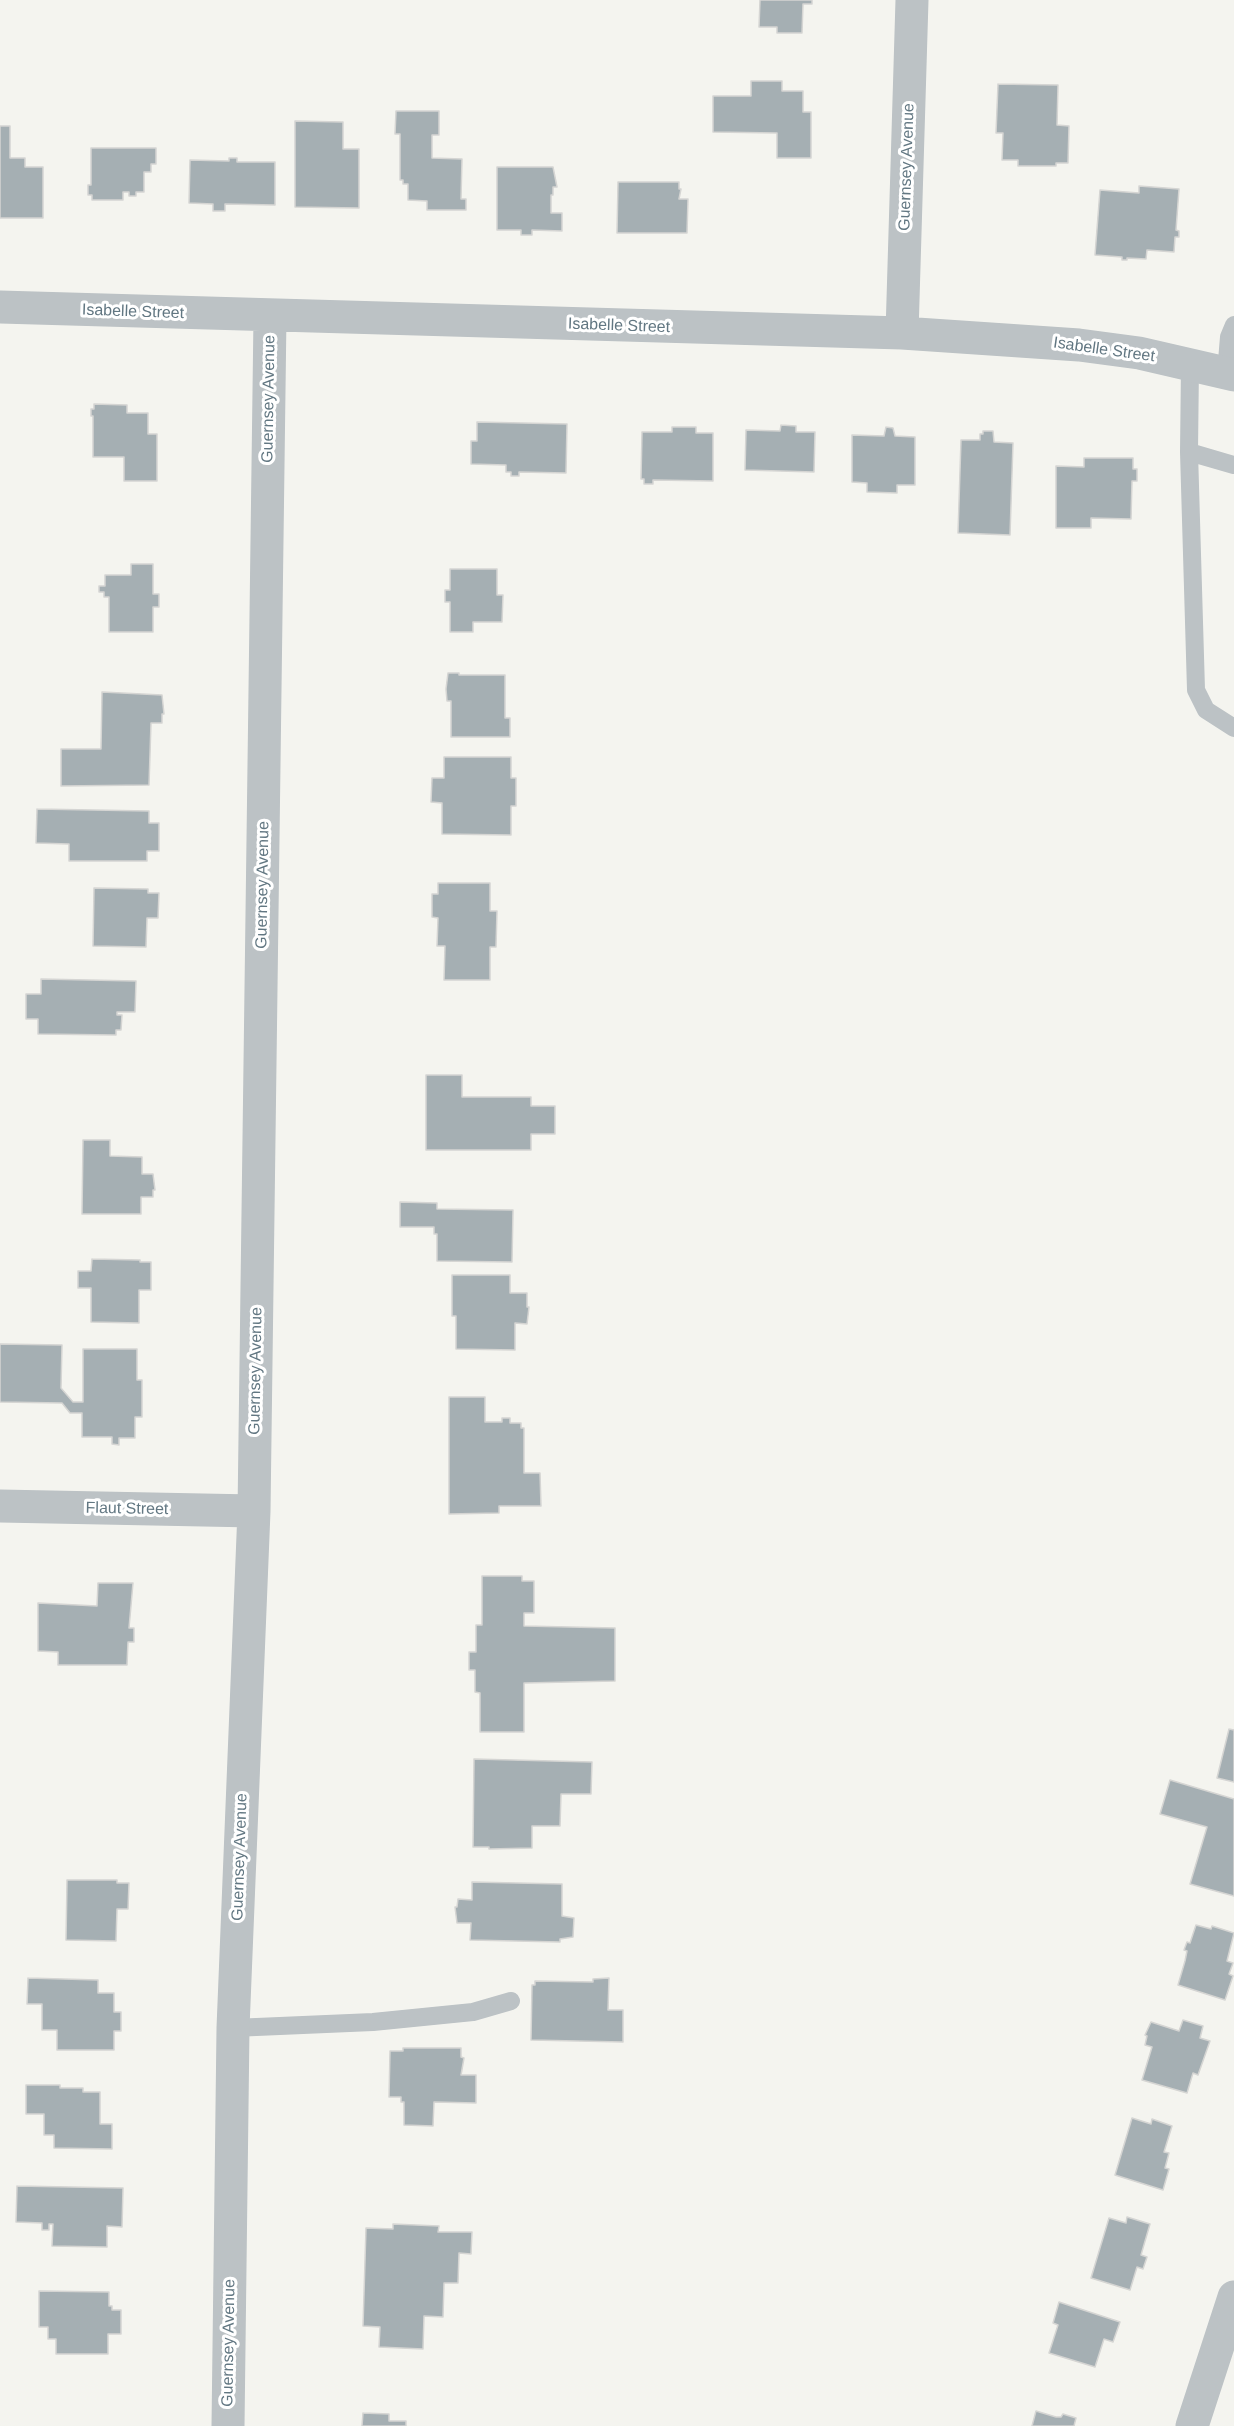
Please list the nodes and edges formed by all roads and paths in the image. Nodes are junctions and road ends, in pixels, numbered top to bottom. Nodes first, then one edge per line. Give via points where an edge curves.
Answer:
1 (912, 0) edge
2 (0, 307) edge
3 (270, 316) junction
4 (1234, 325) edge
5 (902, 333) junction
6 (1190, 365) junction
7 (1230, 374) edge
8 (1189, 452) junction
9 (1234, 465) edge
10 (1234, 728) edge
11 (0, 1506) edge
12 (254, 1511) junction
13 (511, 2001) dead end
14 (233, 2028) junction
15 (1234, 2297) edge
16 (228, 2426) edge
17 (1192, 2426) edge

1 - 5 street, Guernsey Avenue
2 - 3 street, Isabelle Street
3 - 5 street, Isabelle Street
3 - 12 street, Guernsey Avenue
4 - 7 lane via 1229,337
5 - 6 street, Isabelle Street via 1079,345
6 - 7 street, Isabelle Street
6 - 8 lane
8 - 9 lane
8 - 10 lane via 1196,690 1206,710
11 - 12 street, Flaut Street
12 - 14 street, Guernsey Avenue
13 - 14 lane via 473,2012 373,2022
14 - 16 street, Guernsey Avenue
15 - 17 street

